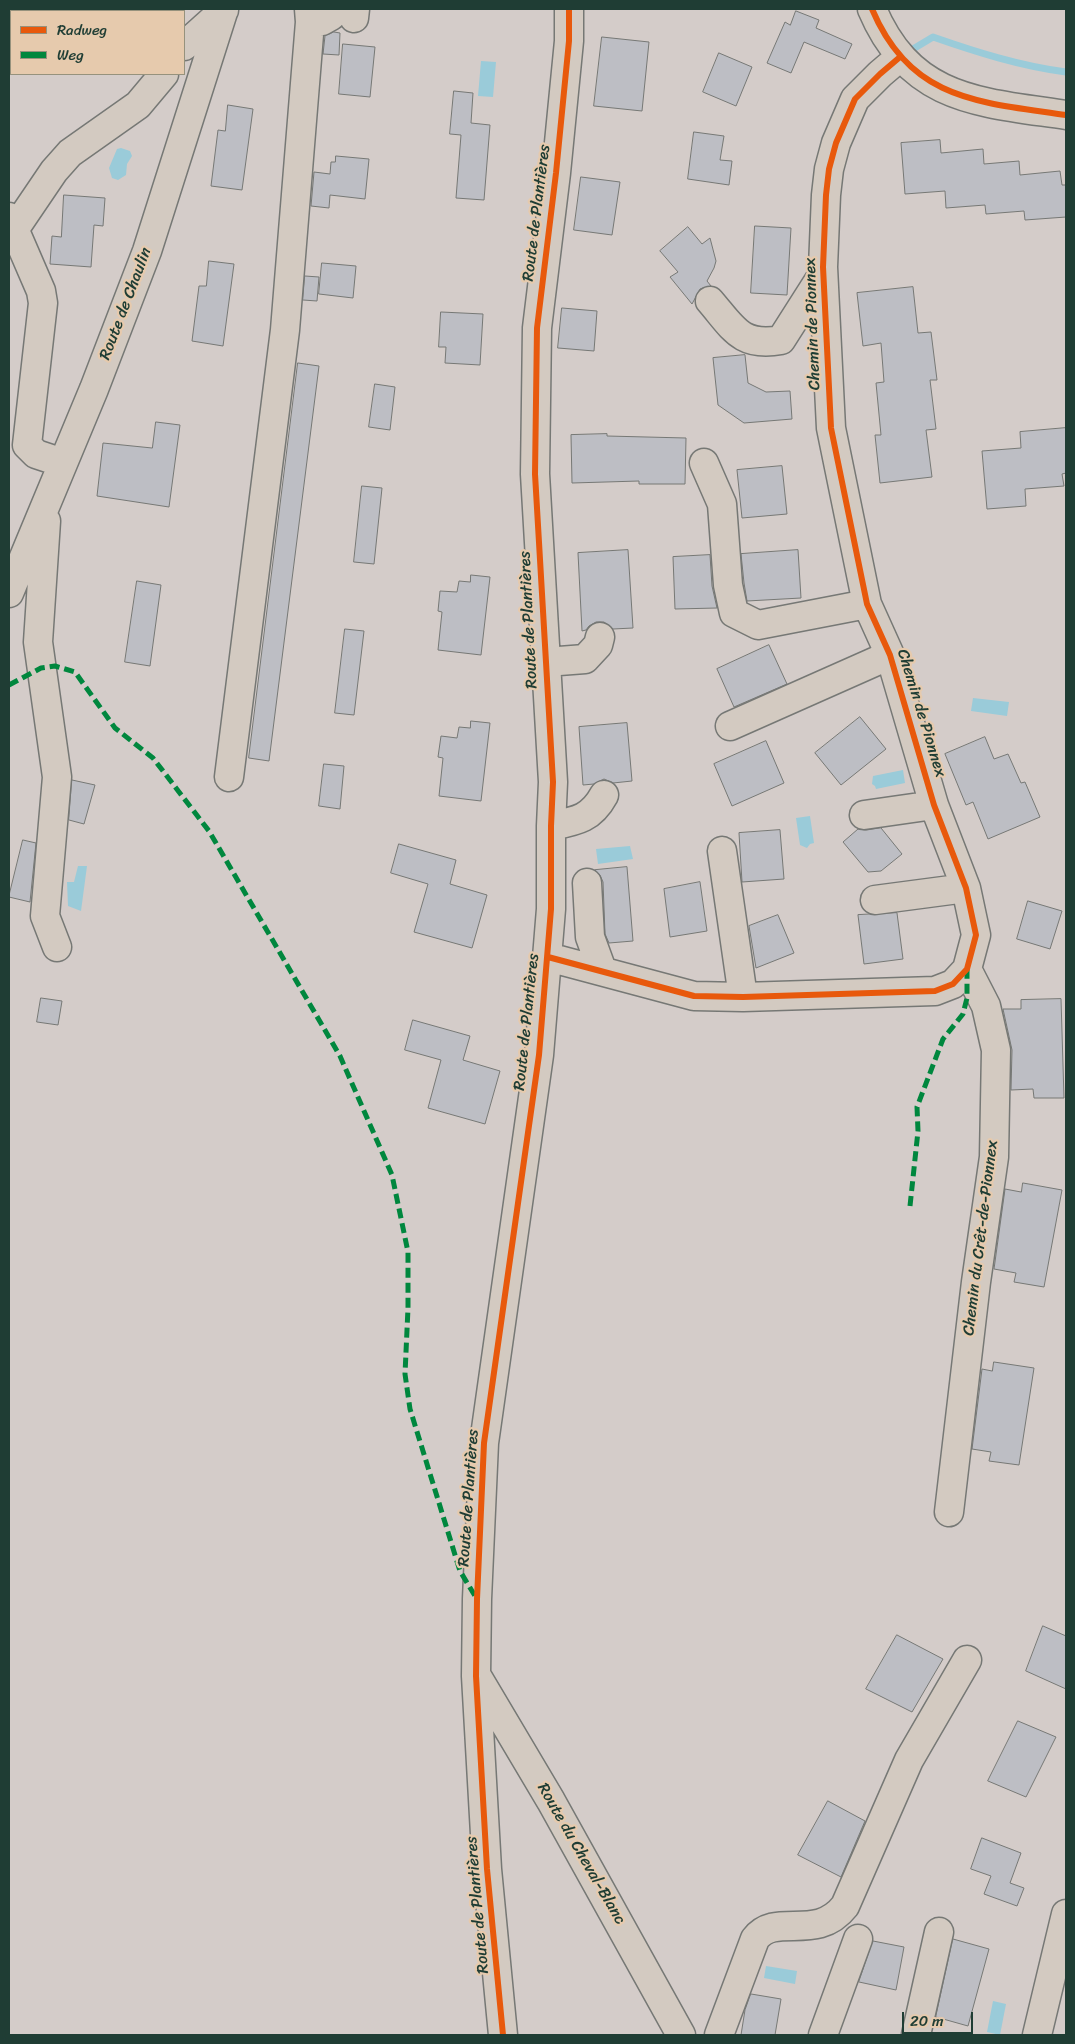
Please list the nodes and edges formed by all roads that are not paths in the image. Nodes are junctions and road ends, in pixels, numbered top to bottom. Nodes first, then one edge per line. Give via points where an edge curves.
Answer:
1 (224, 9) edge
2 (569, 9) edge
3 (872, 9) edge
4 (332, 13) edge
5 (185, 45) edge
6 (900, 57) junction
7 (163, 75) edge
8 (1066, 115) edge
9 (11, 226) edge
10 (823, 274) junction
11 (710, 301) dead end
12 (63, 463) junction
13 (704, 463) dead end
14 (46, 503) junction
15 (9, 593) edge
16 (866, 604) junction
17 (600, 637) dead end
18 (890, 656) junction
19 (546, 662) junction
20 (730, 726) dead end
21 (229, 777) dead end
22 (604, 795) dead end
23 (934, 805) junction
24 (864, 815) dead end
25 (551, 826) junction
26 (722, 851) dead end
27 (587, 883) dead end
28 (966, 888) junction
29 (875, 900) dead end
30 (57, 947) dead end
31 (548, 957) junction
32 (967, 969) junction
33 (602, 970) junction
34 (743, 997) junction
35 (949, 1512) dead end
36 (968, 1660) dead end
37 (476, 1676) junction
38 (1066, 1914) edge
39 (939, 1932) dead end
40 (858, 1939) dead end
41 (503, 2035) edge
42 (681, 2035) edge
43 (719, 2035) edge
44 (823, 2035) edge
45 (916, 2035) edge
46 (1037, 2035) edge

1 - 5 street
1 - 12 street, Route de Chaulin via 147,251
2 - 19 street, Route de Plantières via 569,41 556,173 537,328 535,474
3 - 6 street via 882,32
4 - 21 street via 285,330
6 - 8 street via 916,73 948,91 987,103
6 - 10 street, Chemin de Pionnex via 856,100 836,144 826,195
7 - 9 street via 138,105 70,153
9 - 12 street via 41,291 43,303 27,446 36,454
10 - 11 street, Chemin de Pionnex via 782,340 750,340 736,332
10 - 16 street, Chemin de Pionnex via 831,428
12 - 14 street, Route de Chaulin
13 - 16 street via 722,504 728,585 734,613 758,625
14 - 15 street, Route de Chaulin
14 - 30 street via 38,642 57,777 45,916
16 - 18 street, Chemin de Pionnex
17 - 19 street via 598,645 585,660
18 - 20 street, Chemin de Pionnex
18 - 23 street, Chemin de Pionnex
19 - 25 street, Route de Plantières via 553,782
22 - 25 street via 599,804 580,820
23 - 24 street
23 - 28 street, Chemin de Pionnex
25 - 31 street, Route de Plantières
26 - 34 street
27 - 33 street via 590,938
28 - 29 street
28 - 32 street, Chemin de Pionnex via 976,935
31 - 33 street
31 - 37 street, Route de Plantières via 539,1055 484,1443
32 - 34 street via 953,984 935,991
32 - 35 street, Chemin du Crêt-de-Pionnex via 986,1006 996,1050 994,1157 974,1290
33 - 34 street via 694,996
36 - 43 street via 909,1760 845,1906 838,1915 812,1926 775,1926 761,1931 755,1939
37 - 41 street, Route de Plantières via 487,1869
37 - 42 street, Route du Cheval-Blanc via 551,1801
38 - 46 street
39 - 45 street
40 - 44 street

